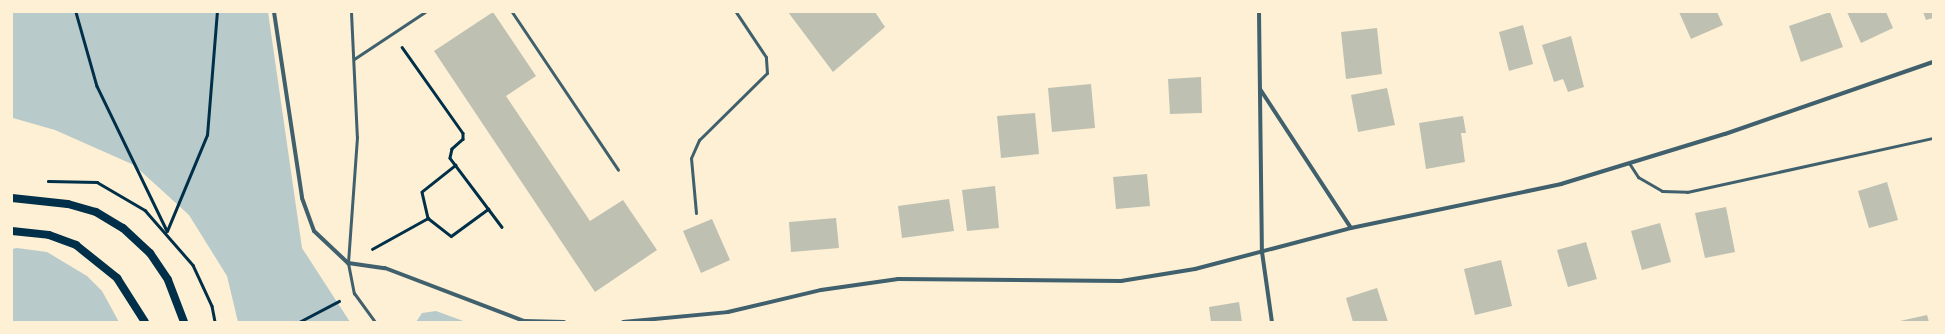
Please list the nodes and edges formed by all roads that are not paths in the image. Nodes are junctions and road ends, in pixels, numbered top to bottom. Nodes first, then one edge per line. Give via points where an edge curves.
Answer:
1 (274, 12) edge
2 (350, 12) edge
3 (425, 12) edge
4 (512, 12) edge
5 (736, 12) edge
6 (1259, 12) edge
7 (354, 59) junction
8 (1933, 62) edge
9 (1260, 88) junction
10 (1933, 138) edge
11 (1628, 163) junction
12 (618, 170) dead end
13 (12, 198) edge
14 (696, 212) dead end
15 (1351, 228) junction
16 (12, 231) edge
17 (1262, 252) junction
18 (348, 263) junction
19 (524, 321) edge
20 (145, 322) edge
21 (184, 322) edge
22 (375, 322) edge
23 (564, 322) edge
24 (623, 322) edge
25 (1272, 322) edge

1 - 18 street via 302,198 314,231
2 - 7 lane
3 - 7 lane
4 - 12 lane
5 - 14 lane via 766,57 767,73 699,140 691,158
6 - 9 street
7 - 18 lane via 357,137
8 - 11 street via 1725,134
9 - 15 street
9 - 17 street
10 - 11 lane via 1687,192 1662,191 1638,177
11 - 15 street via 1561,184
13 - 21 main road via 68,204 96,212 123,228 150,253 168,280
15 - 17 street
16 - 20 main road via 49,235 76,245 116,278
17 - 24 street via 1195,269 1122,281 898,279 822,290 728,312
17 - 25 street
18 - 19 street via 385,268 445,288
18 - 22 lane via 354,293
19 - 23 street

